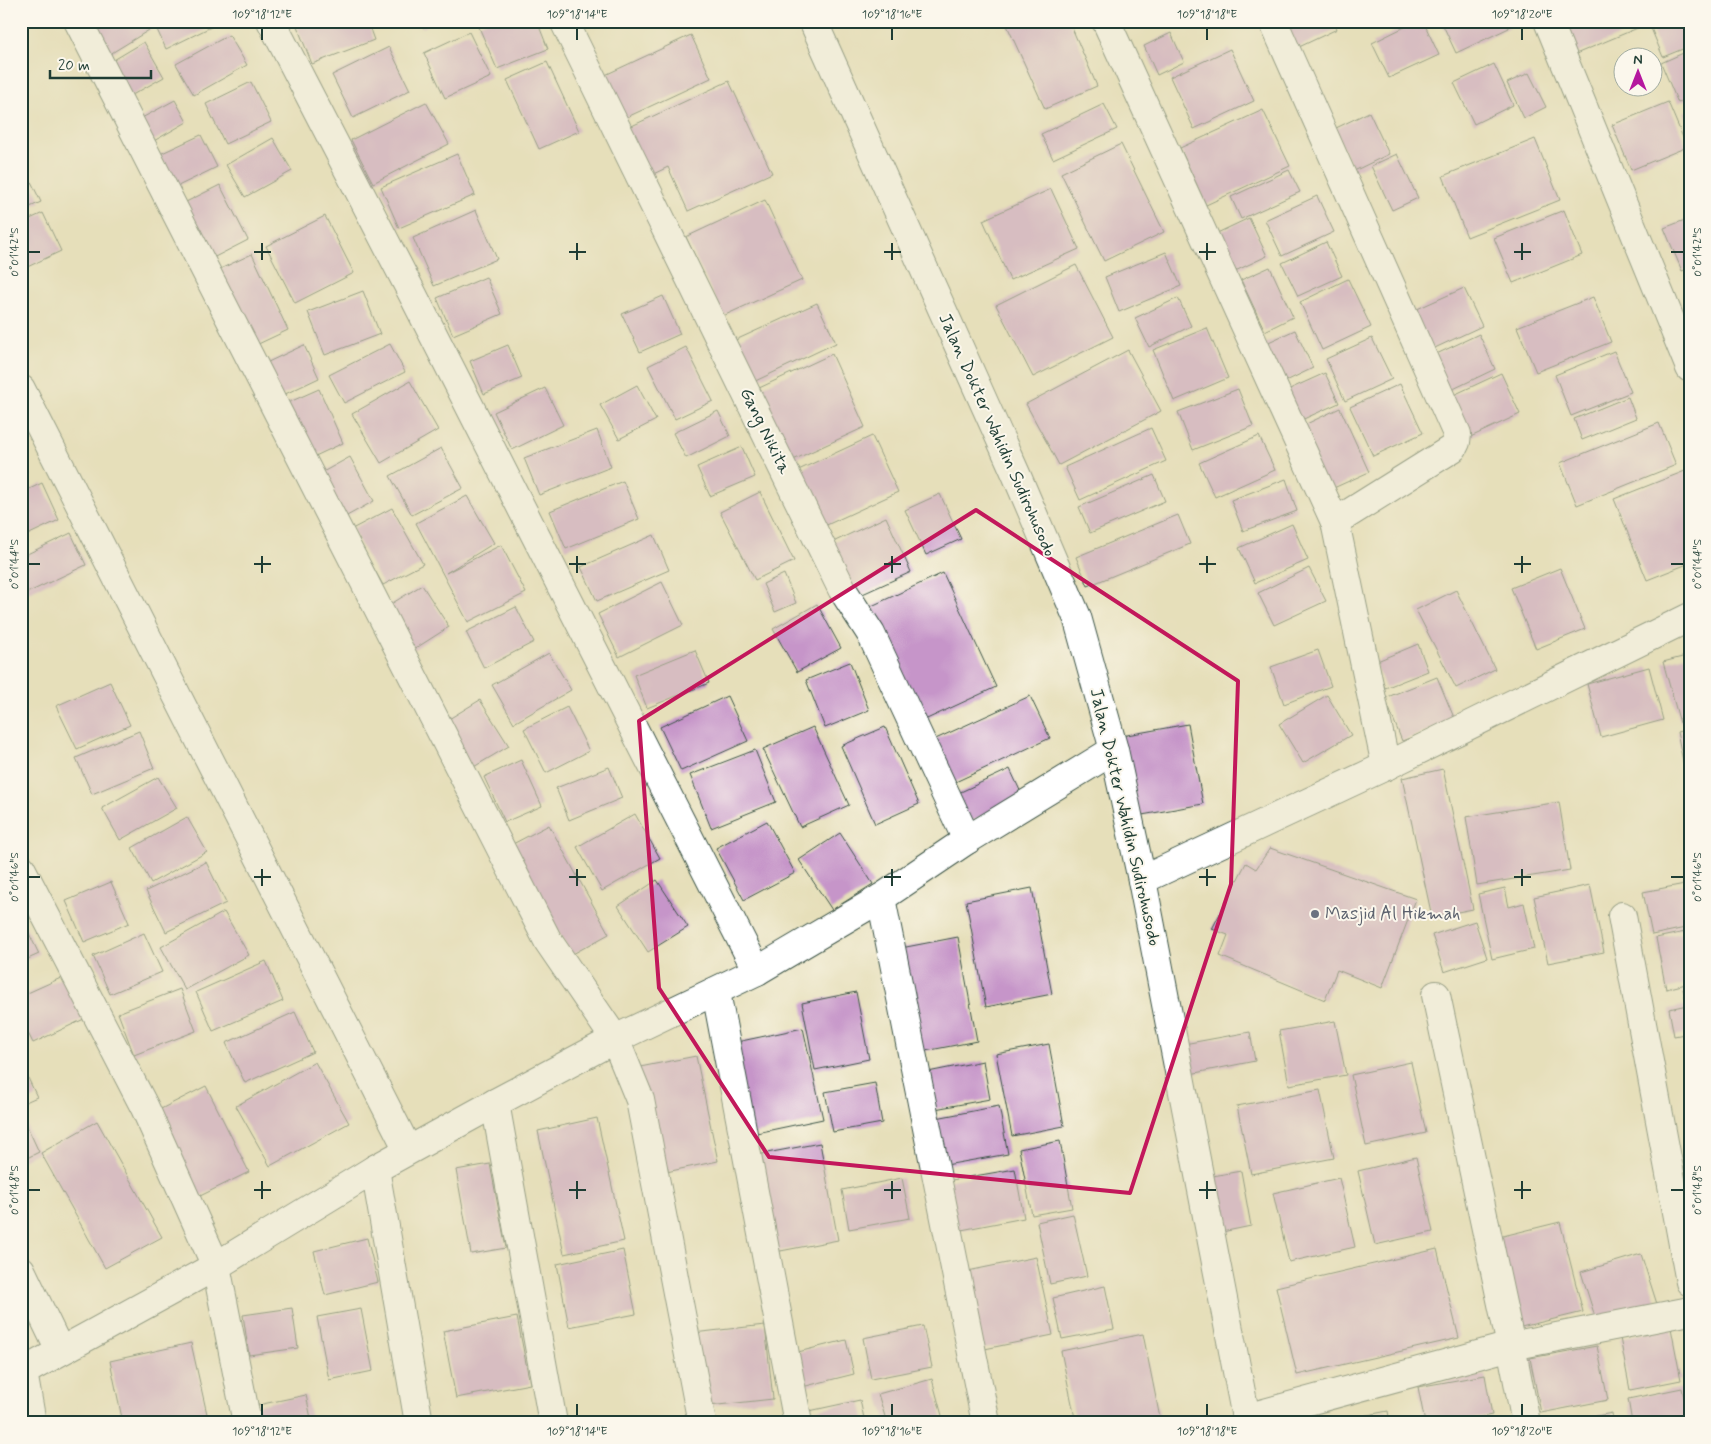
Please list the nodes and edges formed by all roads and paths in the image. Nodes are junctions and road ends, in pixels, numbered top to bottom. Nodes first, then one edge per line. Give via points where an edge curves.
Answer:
1 (78, 21) edge
2 (271, 21) edge
3 (564, 21) edge
4 (813, 21) edge
5 (1106, 21) edge
6 (1273, 21) edge
7 (1548, 21) edge
8 (1690, 368) edge
9 (21, 389) edge
10 (1335, 522) junction
11 (1690, 617) edge
12 (1114, 750) junction
13 (1386, 766) junction
14 (967, 840) junction
15 (21, 868) edge
16 (1142, 880) junction
17 (881, 898) junction
18 (1622, 916) dead end
19 (757, 971) junction
20 (716, 992) junction
21 (1436, 995) dead end
22 (615, 1039) junction
23 (495, 1103) junction
24 (408, 1150) junction
25 (375, 1169) junction
26 (216, 1266) junction
27 (21, 1270) edge
28 (1690, 1282) edge
29 (1690, 1310) edge
30 (1511, 1346) junction
31 (60, 1351) junction
32 (22, 1372) edge
33 (1247, 1420) edge
34 (32, 1423) edge
35 (247, 1423) edge
36 (419, 1423) edge
37 (553, 1423) edge
38 (702, 1423) edge
39 (798, 1423) edge
40 (986, 1423) edge
41 (1526, 1423) edge

1 - 22 street via 548,941
2 - 19 street
3 - 14 street, Gang Nikita via 842,589 870,634
4 - 12 street, Jalan Dokter Wahidin Sudirohusodo via 1077,617
5 - 10 street
6 - 10 street via 1457,434 1453,448
7 - 8 street
9 - 24 street
10 - 13 street
11 - 13 street
12 - 14 street
12 - 16 street, Jalan Dokter Wahidin Sudirohusodo
13 - 16 street
14 - 17 street
15 - 26 street via 145,1108
16 - 33 street, Jalan Dokter Wahidin Sudirohusodo
17 - 19 street
17 - 40 street
18 - 28 street
19 - 20 street
20 - 22 street
20 - 39 street
21 - 30 street
22 - 23 street
22 - 38 street via 640,1100
23 - 24 street
23 - 37 street
24 - 25 street
25 - 26 street
25 - 36 street
26 - 31 street
26 - 35 street
27 - 31 street
29 - 30 street
30 - 33 street
30 - 41 street
31 - 32 street
32 - 34 street

